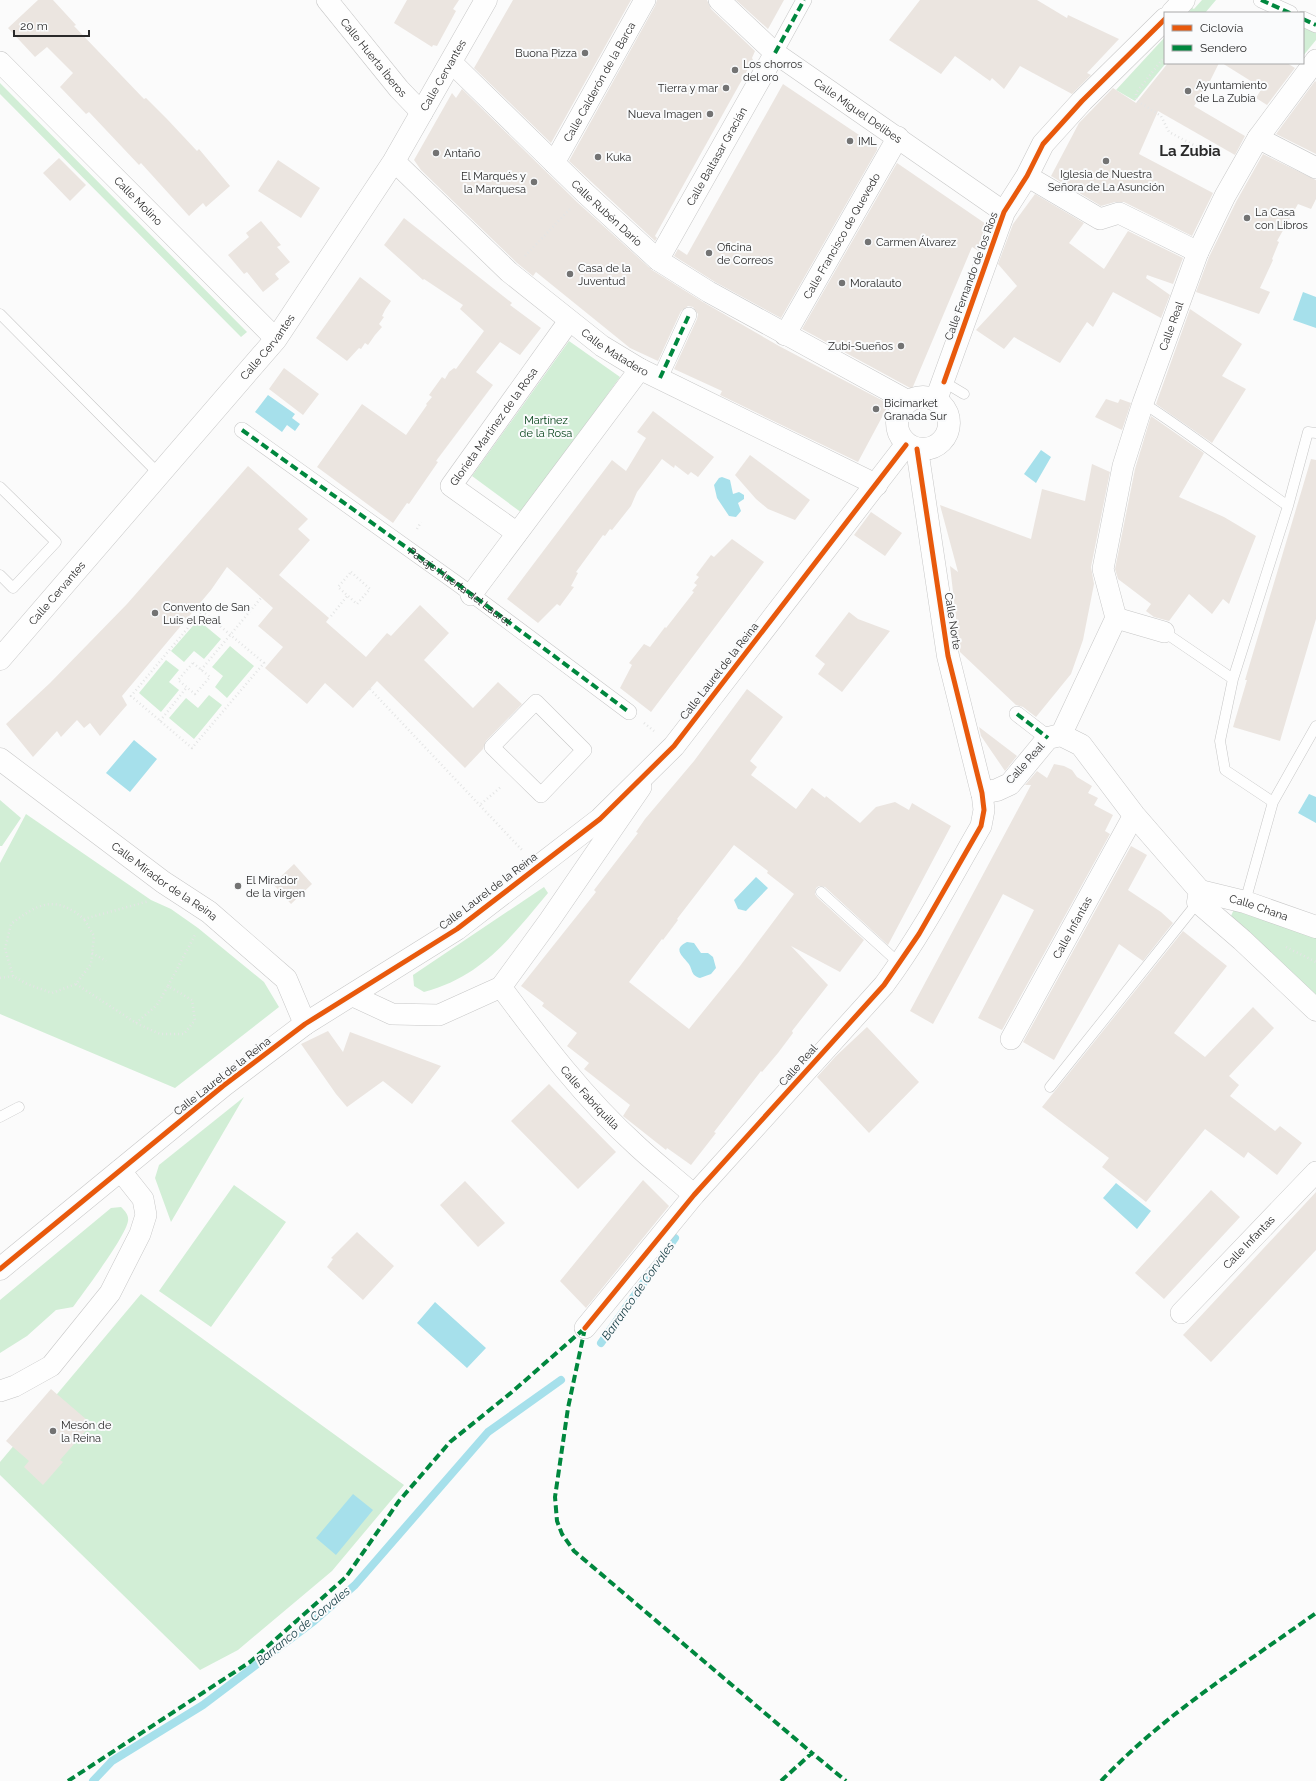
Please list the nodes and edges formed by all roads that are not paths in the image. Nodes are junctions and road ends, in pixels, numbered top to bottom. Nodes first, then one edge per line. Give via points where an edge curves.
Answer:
1 (327, 0) edge
2 (486, 0) edge
3 (645, 0) edge
4 (719, 0) edge
5 (804, 0) edge
6 (1184, 0) edge
7 (1261, 0) edge
8 (1173, 12) edge
9 (1288, 12) edge
10 (1304, 19) edge
11 (1164, 20) edge
12 (1316, 24) edge
13 (775, 53) junction
14 (1316, 60) edge
15 (0, 62) edge
16 (451, 62) junction
17 (422, 113) junction
18 (898, 137) junction
19 (1258, 138) junction
20 (394, 161) junction
21 (554, 163) junction
22 (1316, 168) edge
23 (1027, 176) junction
24 (1004, 212) junction
25 (1198, 252) junction
26 (658, 260) junction
27 (0, 314) edge
28 (689, 315) dead end
29 (569, 320) junction
30 (785, 335) junction
31 (276, 339) junction
32 (640, 369) junction
33 (660, 378) junction
34 (940, 391) junction
35 (964, 394) dead end
36 (908, 401) junction
37 (1143, 403) junction
38 (242, 430) dead end
39 (1316, 433) edge
40 (912, 447) junction
41 (160, 475) junction
42 (877, 485) junction
43 (0, 487) edge
44 (1288, 506) junction
45 (516, 533) junction
46 (0, 576) edge
47 (471, 595) junction
48 (1116, 618) junction
49 (1164, 632) joint
50 (0, 659) edge
51 (1234, 679) junction
52 (629, 712) road end
53 (1017, 714) dead end
54 (1316, 726) edge
55 (1054, 736) junction
56 (0, 759) edge
57 (658, 762) junction
58 (518, 772) joint
59 (982, 793) junction
60 (1273, 802) junction
61 (1134, 816) junction
62 (821, 892) dead end
63 (1199, 897) junction
64 (1245, 902) junction
65 (1316, 927) edge
66 (900, 964) junction
67 (500, 987) junction
68 (351, 996) junction
69 (1316, 1010) edge
70 (305, 1024) junction
71 (1011, 1040) dead end
72 (1050, 1087) dead end
73 (19, 1107) dead end
74 (0, 1117) edge
75 (120, 1170) junction
76 (1316, 1172) edge
77 (694, 1195) junction
78 (0, 1269) edge
79 (1181, 1313) dead end
80 (585, 1328) dead end
81 (0, 1391) edge

1 - 17 street, Calle Huerta Íberos via 399,89
2 - 16 street, Calle Cervantes
3 - 21 street, Calle Calderón de la Barca
4 - 13 street, Calle Miguel Delibes
5 - 13 street
6 - 8 street
7 - 9 street
10 - 12 street
11 - 23 street, Calle Fernando de los Ríos via 1082,101 1043,144
13 - 18 street, Calle Miguel Delibes
13 - 26 street, Calle Baltasar Gracián
14 - 19 street, Calle Real
15 - 31 street, Calle Molino
16 - 17 street, Calle Cervantes
16 - 21 street, Calle Rubén Darío
17 - 20 street, Calle Cervantes
18 - 24 street, Calle Miguel Delibes
18 - 30 street, Calle Francisco de Quevedo
19 - 22 street
19 - 25 street, Calle Real via 1225,196
20 - 29 street, Calle Matadero via 510,272
20 - 31 street, Calle Cervantes
21 - 26 street, Calle Rubén Darío
23 - 24 street, Calle Fernando de los Ríos
23 - 25 street via 1100,218 1119,213
24 - 34 street, Calle Fernando de los Ríos
25 - 37 street, Calle Real
26 - 30 street, Calle Rubén Darío
27 - 41 lane
28 - 33 street
29 - 32 street, Calle Matadero via 602,346
29 - 45 street, Glorieta Martínez de la Rosa via 451,486
30 - 36 street, Calle Rubén Darío
31 - 41 street, Calle Cervantes
32 - 33 street, Calle Matadero
32 - 45 street
33 - 42 street, Calle Matadero
34 - 35 lane
34 - 36 street
34 - 40 street via 950,426 944,440 932,449
36 - 40 street via 897,414 897,431
37 - 44 lane
37 - 48 street, Calle Real via 1123,466 1103,569
38 - 47 street, Pasaje Huerta del Laurel
39 - 44 lane via 1308,432
40 - 42 street, Calle Laurel de la Reina
40 - 59 street, Calle Norte via 948,656
41 - 50 street, Calle Cervantes
42 - 57 street, Calle Laurel de la Reina via 674,746
43 - 46 lane via 56,542 13,588
44 - 51 lane
45 - 47 street
47 - 52 street, Pasaje Huerta del Laurel
48 - 49 street
48 - 55 street, Calle Real
49 - 51 lane
51 - 60 lane via 1220,741 1225,770
53 - 55 street
54 - 60 lane
55 - 59 street, Calle Real via 1010,784 998,790
55 - 61 street via 1082,745
56 - 70 street, Calle Mirador de la Reina via 163,882 209,912 286,979
57 - 67 street, Calle Laurel de la Reina via 549,921
57 - 68 street, Calle Laurel de la Reina via 600,819 457,928
58 - 58 street via 492,747 536,702 584,750 541,795
59 - 66 street, Calle Real via 984,810 981,826
60 - 64 lane
61 - 63 street
61 - 71 street, Calle Infantas
62 - 66 lane
63 - 64 street, Calle Chana
63 - 69 street
63 - 72 lane
64 - 65 street, Calle Chana
66 - 77 street, Calle Real via 879,991
67 - 68 street, Calle Laurel de la Reina via 439,1014 392,1014
67 - 77 street, Calle Fabriquilla via 545,1046 585,1092 635,1144
68 - 70 street, Calle Laurel de la Reina
70 - 75 street, Calle Laurel de la Reina via 223,1086
73 - 74 lane
75 - 78 street, Calle Laurel de la Reina
75 - 81 street via 143,1199 146,1215 140,1234 110,1293 50,1366 15,1386
76 - 79 street, Calle Infantas
77 - 80 street, Calle Real

